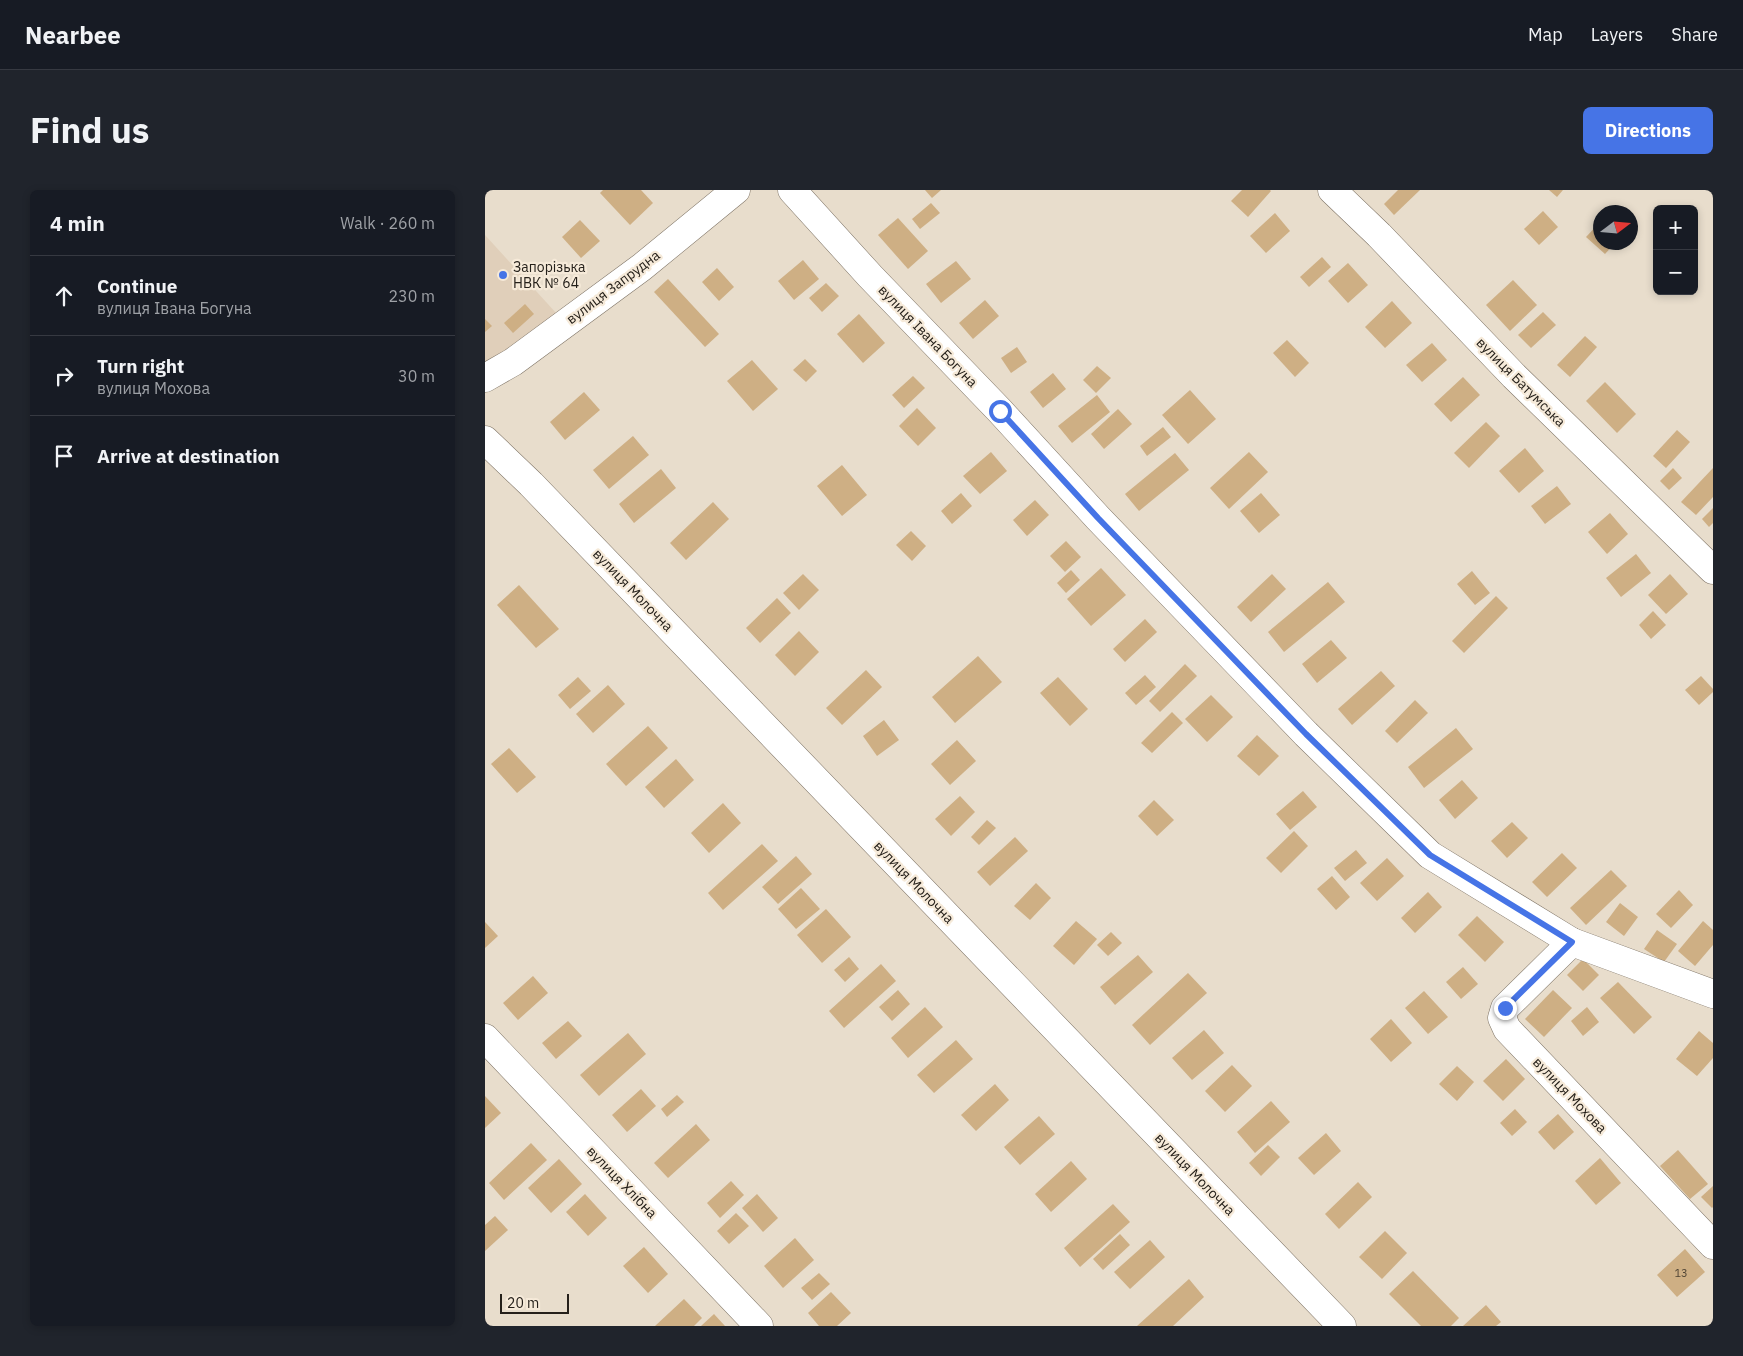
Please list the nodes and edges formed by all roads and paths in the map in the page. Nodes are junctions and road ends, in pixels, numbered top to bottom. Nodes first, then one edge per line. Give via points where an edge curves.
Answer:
1 (736, 190) edge
2 (792, 190) edge
3 (1332, 190) edge
4 (485, 378) edge
5 (485, 440) edge
6 (1713, 570) edge
7 (1572, 942) junction
8 (1713, 994) edge
9 (485, 1038) edge
10 (1713, 1245) edge
11 (759, 1326) edge
12 (1342, 1326) edge

1 - 4 street, вулиця Запрудна via 642,266 513,362
2 - 7 street, вулиця Івана Богуна via 1098,518 1306,734 1430,855
3 - 6 street, вулиця Батумська via 1514,376
5 - 12 street, вулиця Молочна
7 - 8 street, вулиця Івана Богуна
7 - 10 street, вулиця Мохова via 1505,1008 1502,1018 1507,1029
9 - 11 street, вулиця Хлібна

